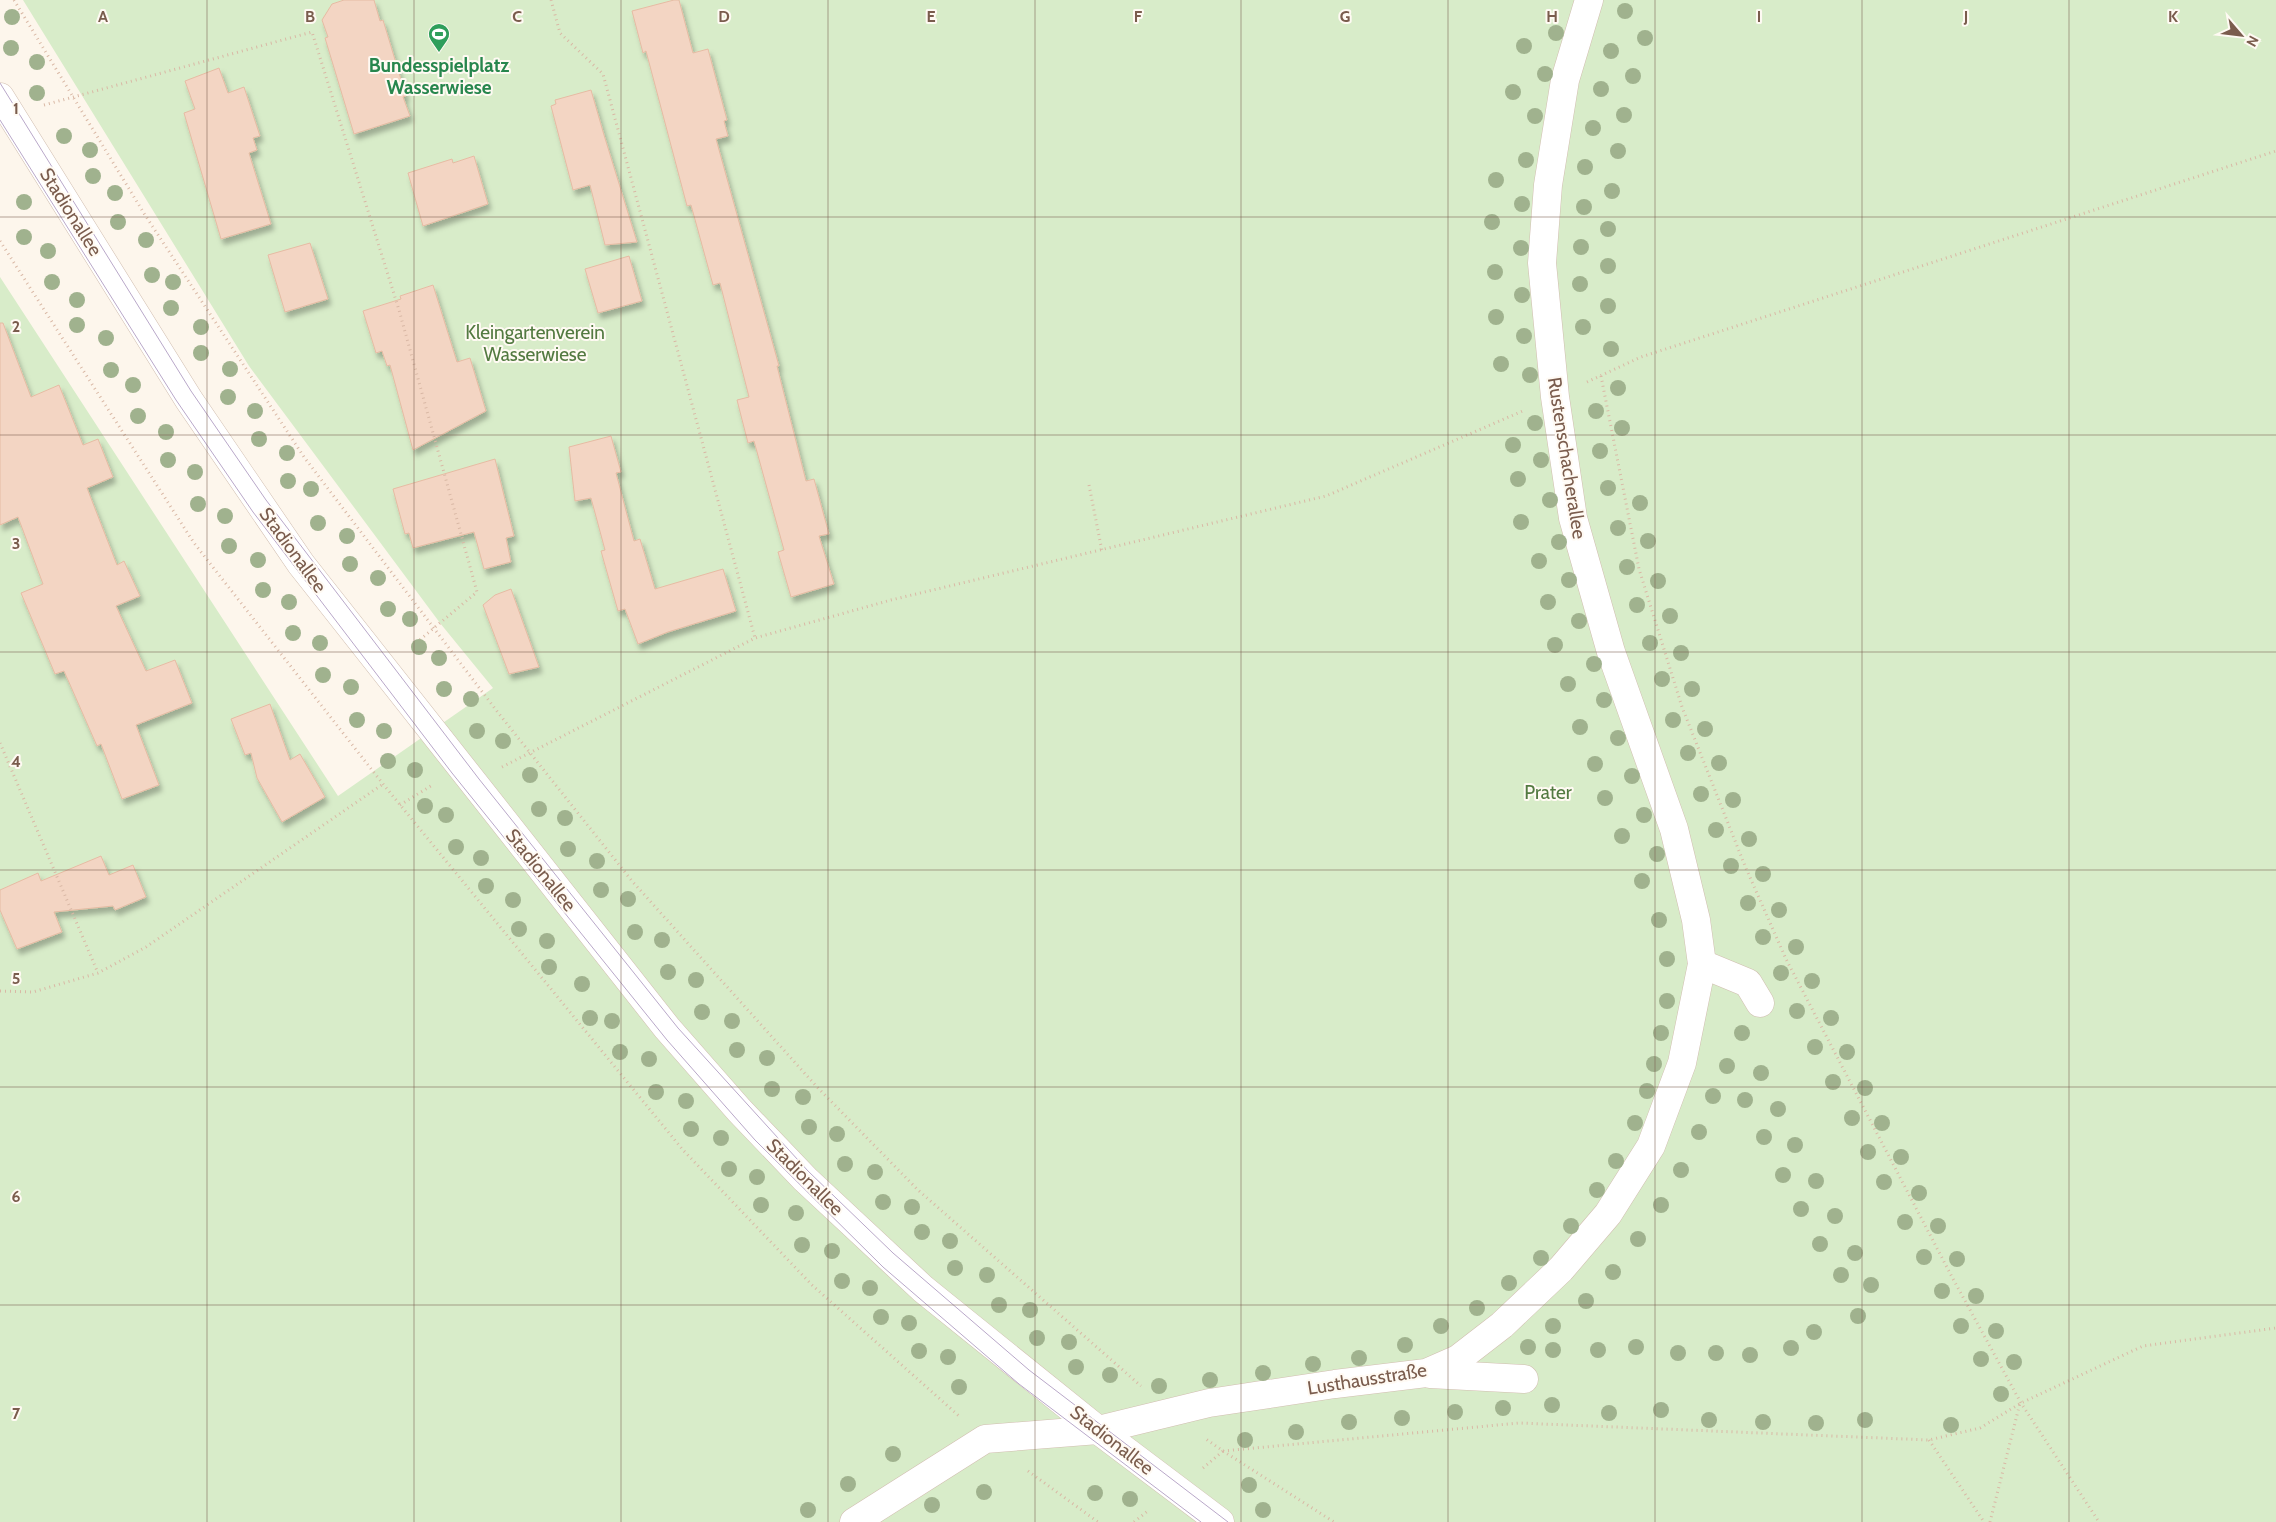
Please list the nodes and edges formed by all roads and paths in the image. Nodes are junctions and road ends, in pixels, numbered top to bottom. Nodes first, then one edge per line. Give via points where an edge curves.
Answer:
1 (14, 0) edge
2 (551, 0) edge
3 (1589, 0) edge
4 (73, 97) junction
5 (3, 110) edge
6 (2276, 151) edge
7 (0, 241) edge
8 (1601, 376) junction
9 (1555, 397) junction
10 (1089, 485) dead end
11 (1102, 550) junction
12 (434, 628) junction
13 (754, 638) junction
14 (385, 670) junction
15 (0, 743) edge
16 (532, 752) junction
17 (466, 775) junction
18 (383, 784) junction
19 (400, 805) junction
20 (1702, 964) junction
21 (98, 973) junction
22 (0, 991) edge
23 (1760, 1003) dead end
24 (2276, 1328) edge
25 (1426, 1373) junction
26 (1524, 1379) dead end
27 (2020, 1403) junction
28 (1172, 1412) junction
29 (1098, 1430) junction
30 (985, 1439) junction
31 (1928, 1440) junction
32 (1223, 1452) junction
33 (1177, 1490) junction
34 (854, 1522) edge
35 (1098, 1522) edge
36 (1134, 1522) edge
37 (1220, 1522) edge
38 (1334, 1522) edge
39 (1984, 1522) edge
40 (1990, 1522) edge
41 (2099, 1522) edge

1 - 4 path
2 - 13 path via 560,33 603,74
3 - 9 street, Rustenschacherallee via 1565,80 1547,195 1542,263
4 - 5 path
4 - 12 path via 145,215 304,457
4 - 12 path via 312,32 399,310 477,592
5 - 14 street, Stadionallee via 195,408 301,564
6 - 8 path via 1642,357
7 - 18 path via 194,543
8 - 9 path
8 - 27 path via 1638,569 1682,707 1745,866 1786,959 1840,1066
9 - 11 path via 1326,496
9 - 20 street, Rustenschacherallee via 1573,518 1611,652 1674,829 1696,920
10 - 11 path
11 - 13 path via 891,600
12 - 14 path
12 - 16 path
13 - 16 path
14 - 17 street, Stadionallee
15 - 21 path
16 - 17 path
16 - 28 path via 632,881 817,1087 918,1190
17 - 19 path
17 - 29 street, Stadionallee via 667,1028 792,1165 923,1289
18 - 19 path
18 - 21 path via 146,947
19 - 30 path via 683,1150 812,1285
20 - 23 street via 1748,983
20 - 25 street, Lusthausstraße via 1682,1063 1651,1146 1608,1214 1561,1270 1502,1325 1458,1359
21 - 22 path via 33,992
24 - 27 path via 2143,1346
25 - 26 street
25 - 28 street, Lusthausstraße via 1209,1403
27 - 31 path via 1980,1428
27 - 40 path
27 - 41 path
28 - 29 street, Lusthausstraße
28 - 32 path
29 - 30 street, Lusthausstraße
29 - 33 street, Stadionallee
30 - 34 street, Lusthausstraße
30 - 35 path
31 - 32 path via 1519,1423
31 - 39 path
32 - 33 path
32 - 38 path
33 - 36 path
33 - 37 street, Stadionallee

